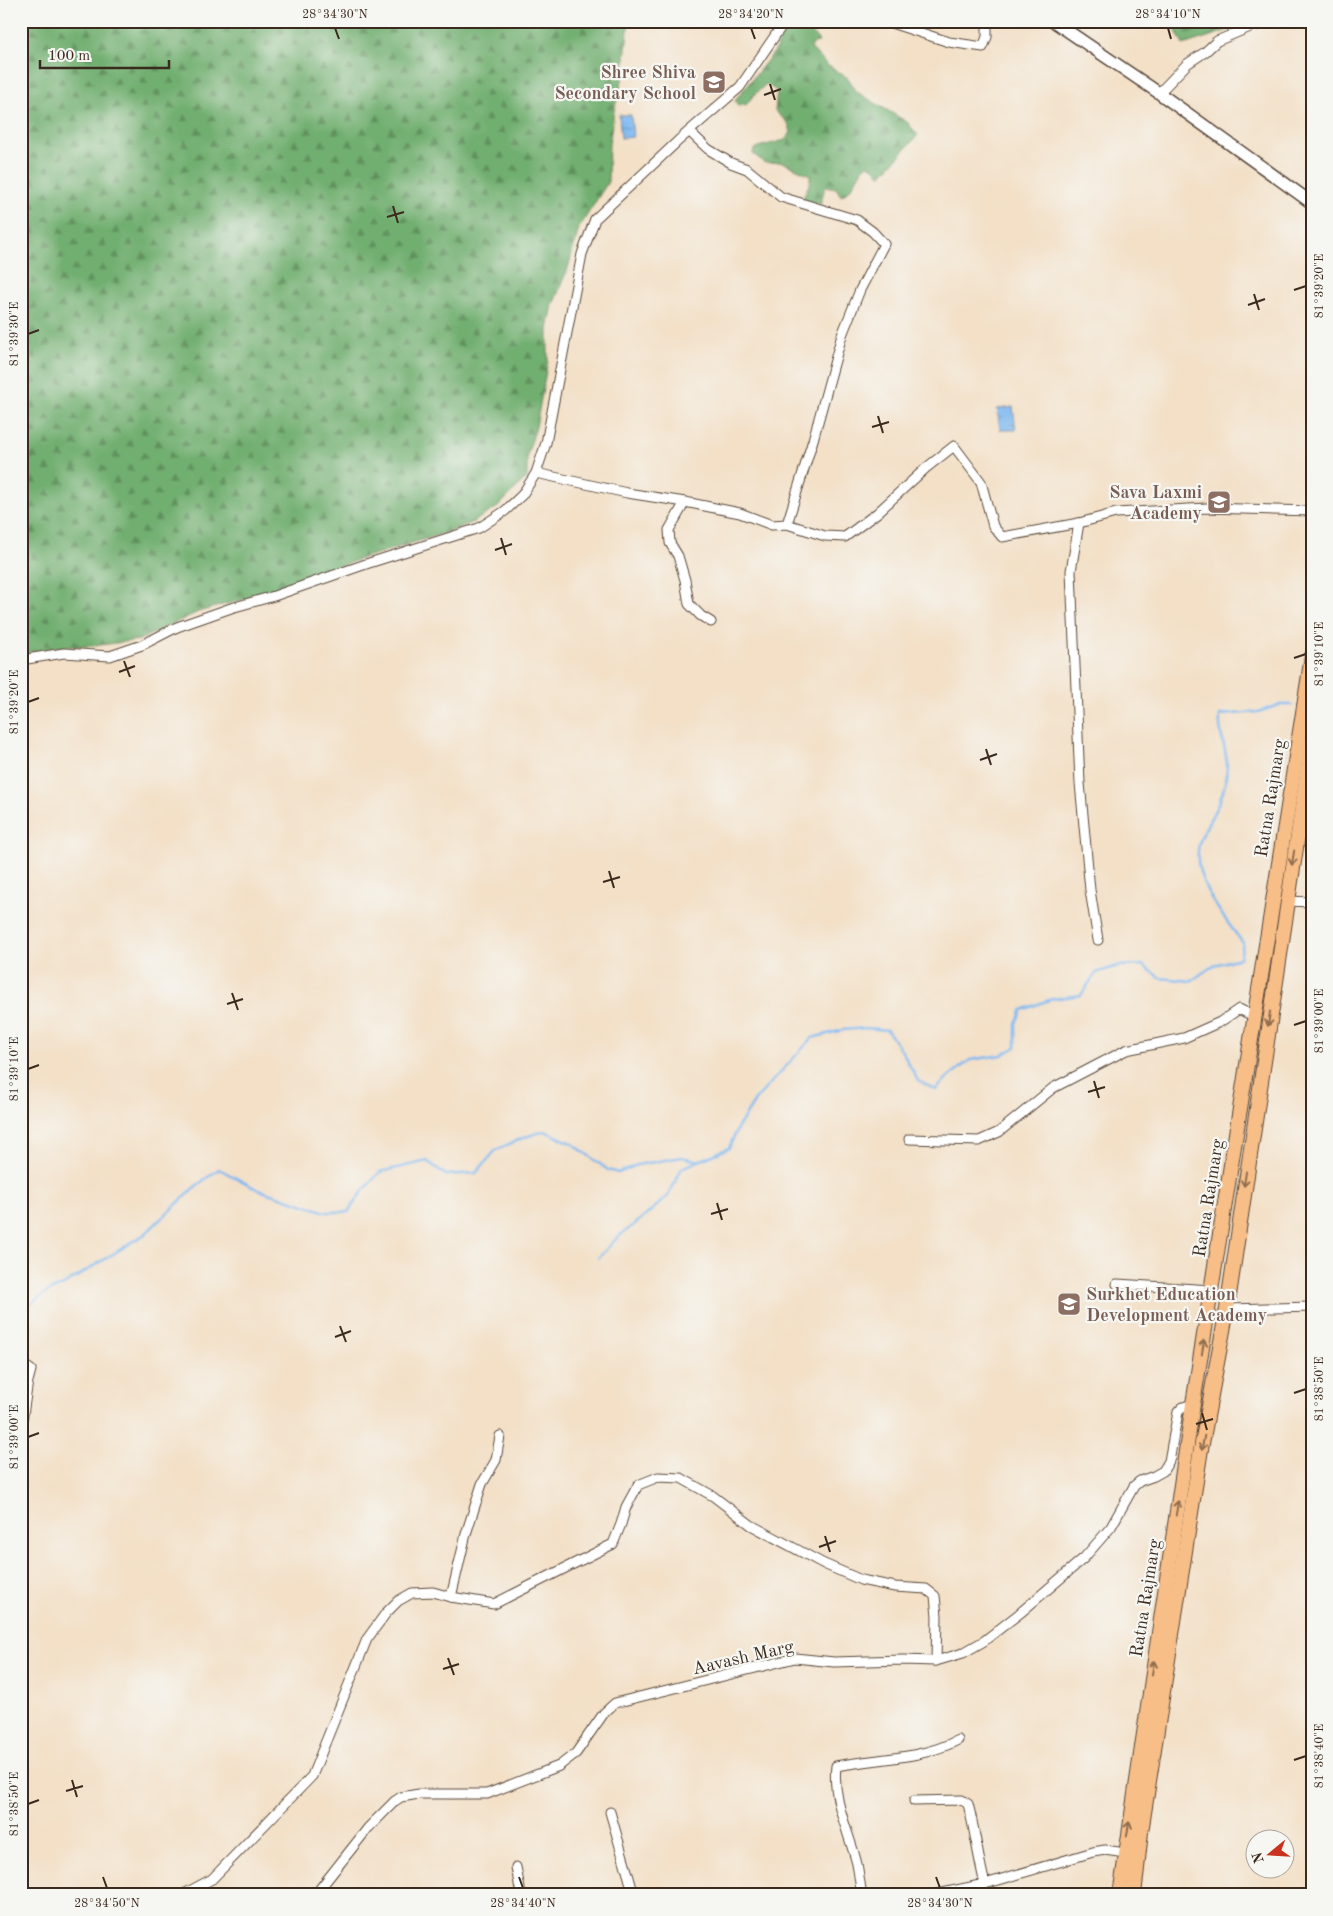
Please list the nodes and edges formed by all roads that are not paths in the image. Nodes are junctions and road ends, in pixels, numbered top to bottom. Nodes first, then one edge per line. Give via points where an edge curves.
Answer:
1 (785, 21) edge
2 (885, 21) edge
3 (987, 21) edge
4 (1053, 21) edge
5 (1272, 21) edge
6 (1159, 92) junction
7 (690, 132) junction
8 (1312, 203) edge
9 (536, 473) junction
10 (685, 502) junction
11 (1312, 511) edge
12 (1079, 523) junction
13 (787, 524) junction
14 (711, 622) dead end
15 (1312, 656) edge
16 (21, 660) edge
17 (1312, 741) edge
18 (1306, 810) edge
19 (1287, 900) junction
20 (1312, 902) edge
21 (1098, 940) dead end
22 (1255, 1017) junction
23 (909, 1139) dead end
24 (1117, 1284) dead end
25 (1212, 1290) junction
26 (1312, 1307) edge
27 (1227, 1309) junction
28 (21, 1363) edge
29 (1193, 1404) junction
30 (21, 1428) edge
31 (500, 1436) dead end
32 (451, 1597) junction
33 (936, 1662) junction
34 (958, 1740) dead end
35 (914, 1801) dead end
36 (610, 1812) dead end
37 (1125, 1853) junction
38 (516, 1868) dead end
39 (985, 1884) junction
40 (182, 1895) edge
41 (315, 1895) edge
42 (521, 1895) edge
43 (634, 1895) edge
44 (862, 1895) edge
45 (934, 1895) edge
46 (1120, 1895) edge
47 (1134, 1895) edge

1 - 7 street via 740,87
2 - 3 street via 949,42 983,47
4 - 6 street
5 - 6 street via 1217,41 1187,64
6 - 8 street
7 - 9 street via 595,219 582,254 546,443
7 - 13 street via 708,149 747,169 781,198 857,220 884,244 860,290 842,335
9 - 10 street
9 - 16 street via 522,495 480,528 231,608 110,656 64,653
10 - 13 street via 772,525
10 - 14 street via 669,530 670,543 680,564 689,604
11 - 12 street via 1207,508 1116,513
12 - 13 street via 1002,536 993,526 981,482 954,446 845,537 825,536
12 - 21 street via 1071,571 1080,784
15 - 22 main road, Ratna Rajmarg
17 - 18 main road, Ratna Rajmarg
18 -> 19 main road, Ratna Rajmarg
19 - 20 street
19 -> 27 main road, Ratna Rajmarg
22 - 23 street via 1239,1010 1184,1038 1126,1050 1053,1088 999,1132 979,1141
22 - 25 main road, Ratna Rajmarg
24 - 25 street
29 -> 25 main road, Ratna Rajmarg
26 - 27 street
27 -> 47 main road, Ratna Rajmarg via 1201,1449
28 - 30 street via 31,1370
29 - 33 street, Aavash Marg via 1178,1412 1169,1461 1163,1471 1134,1486 1111,1527 1084,1558 984,1641 963,1653
37 -> 29 main road, Ratna Rajmarg
31 - 32 street via 496,1460 482,1484 466,1534
32 - 33 street via 494,1604 613,1544 638,1485 658,1477 681,1478 713,1496 751,1525 824,1564 869,1582 926,1589 935,1596
32 - 40 street via 433,1592 412,1593 386,1612 367,1639 312,1776 212,1879
33 - 41 street, Aavash Marg via 834,1662 795,1658 615,1703 604,1713 576,1753 559,1766 487,1794 418,1794 394,1801 368,1828
34 - 44 street via 922,1753 836,1766 836,1794
35 - 39 street via 962,1800 968,1804
36 - 43 street
37 - 39 street via 1093,1852
37 - 46 main road, Ratna Rajmarg
38 - 42 street
39 - 45 street

